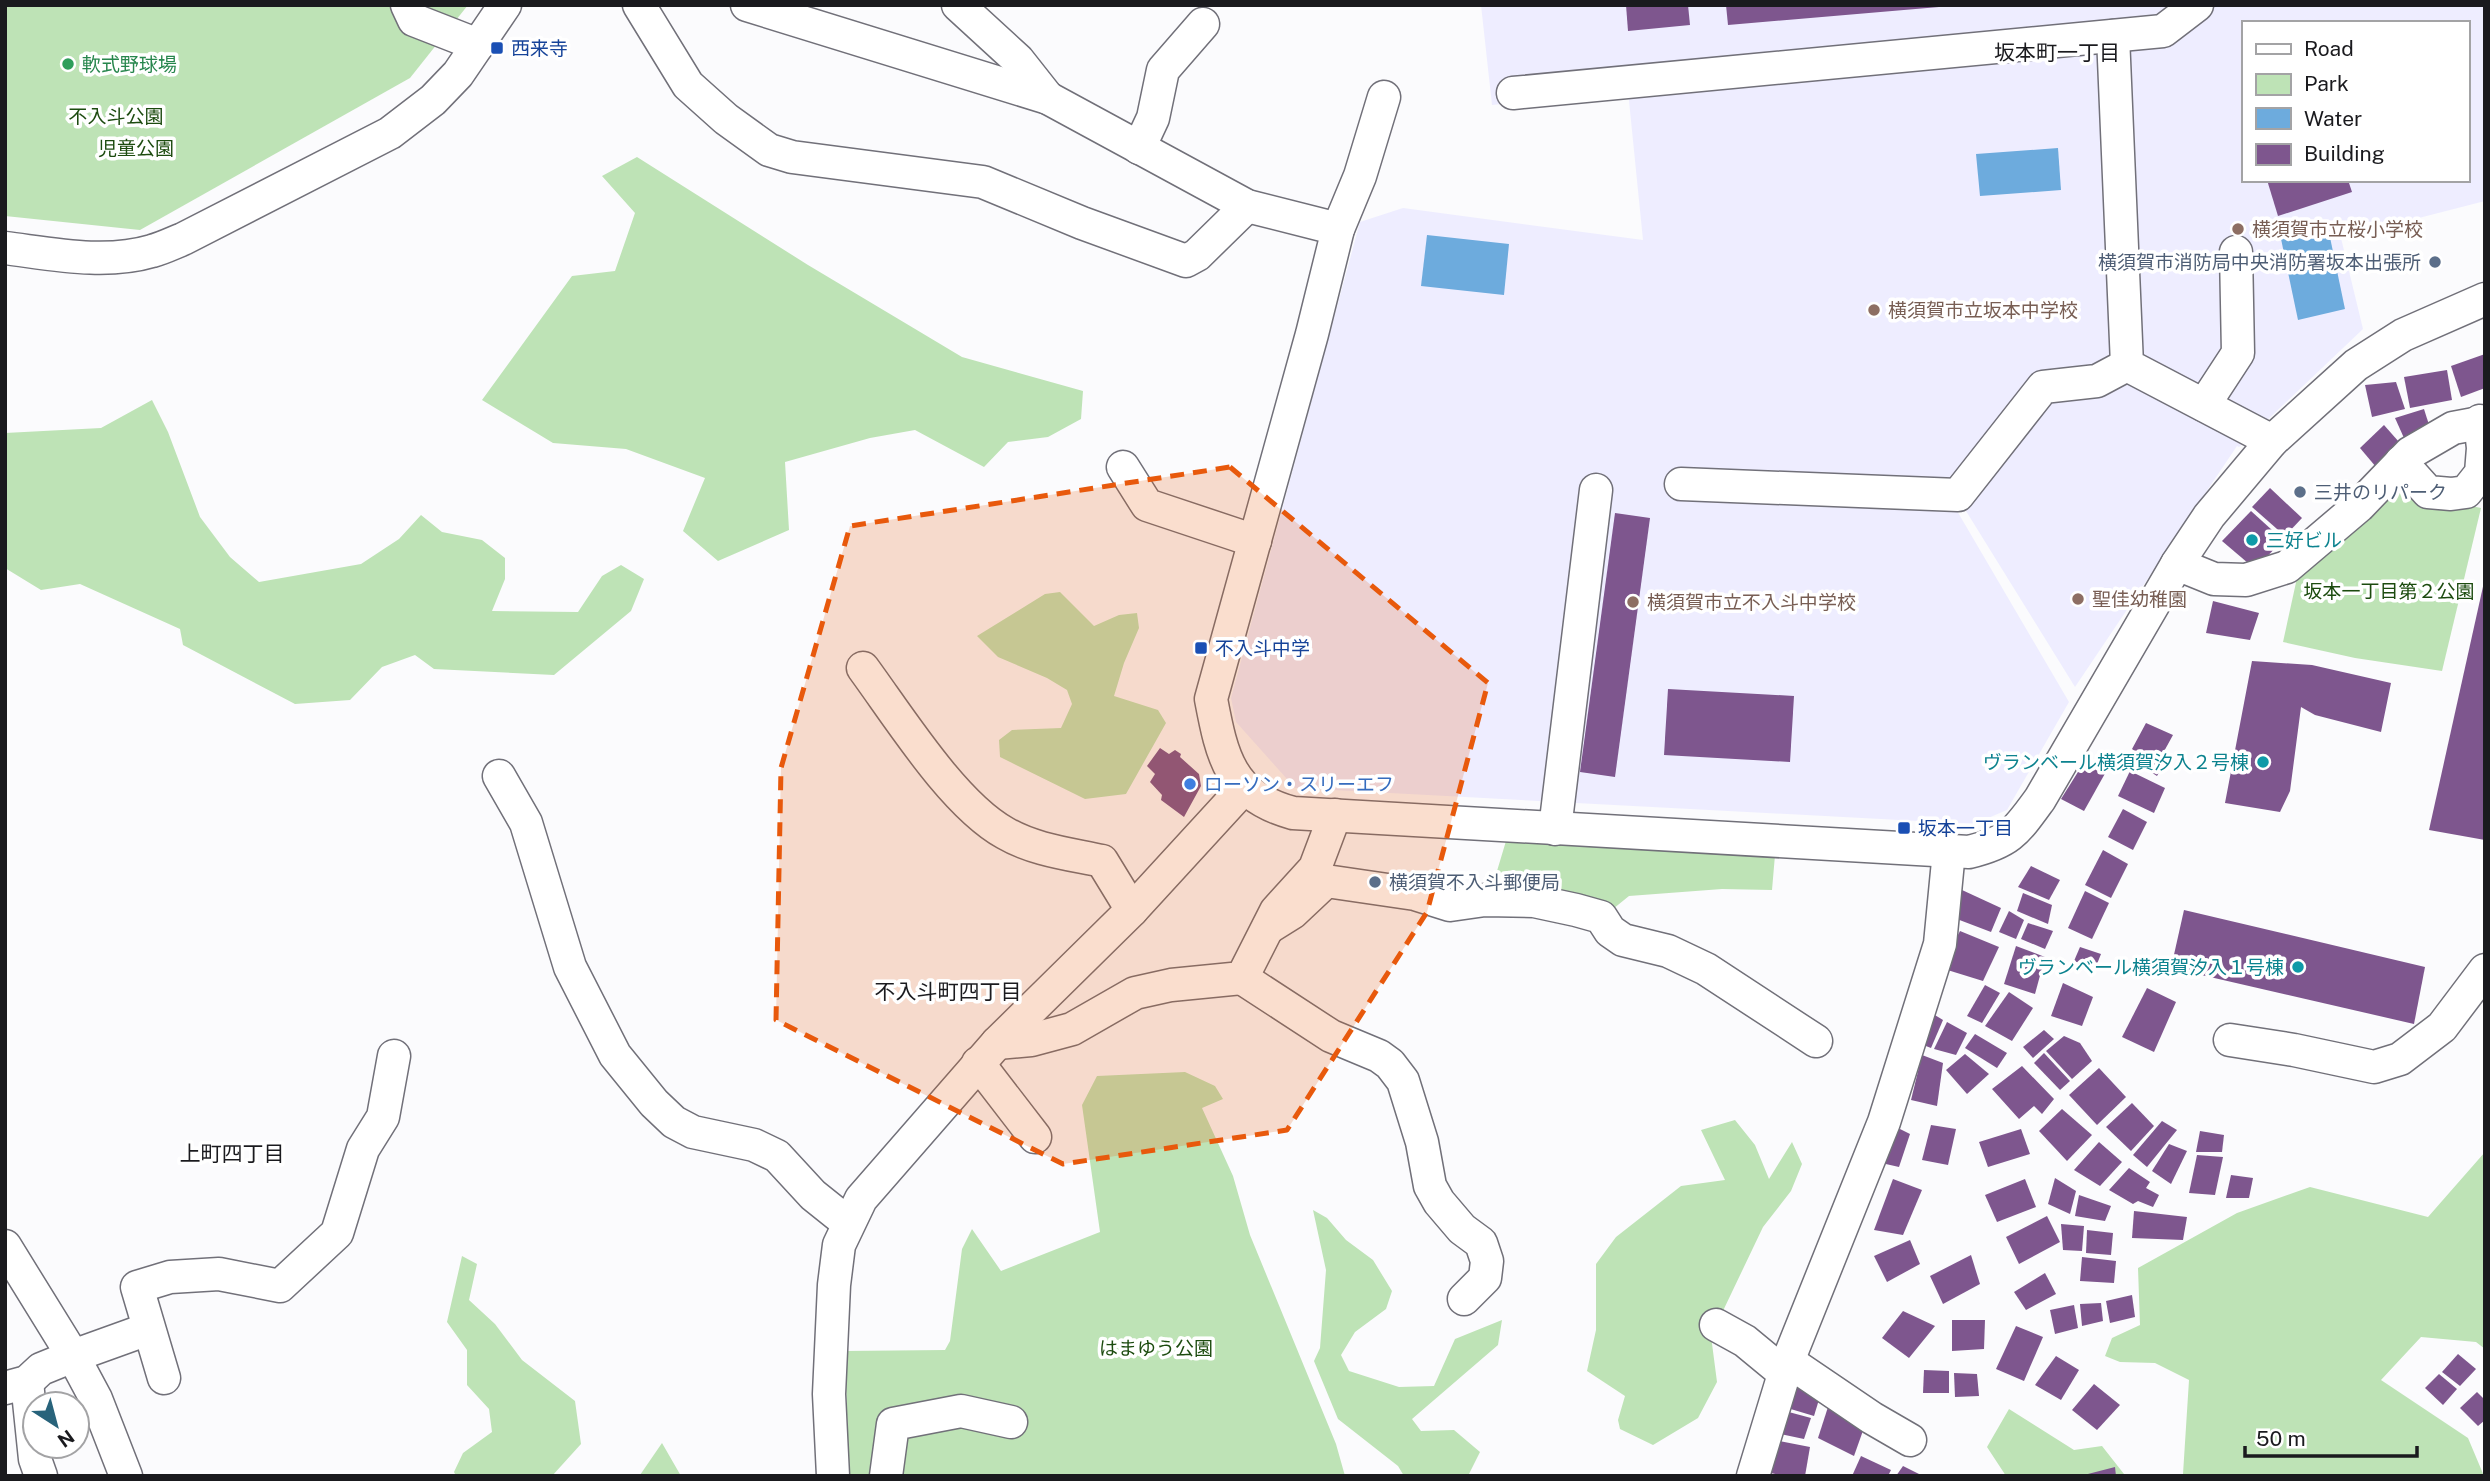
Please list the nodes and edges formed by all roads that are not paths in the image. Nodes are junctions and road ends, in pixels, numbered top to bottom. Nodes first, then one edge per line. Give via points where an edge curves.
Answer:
1 (505, 5) edge
2 (639, 5) edge
3 (747, 5) edge
4 (958, 5) edge
5 (2197, 5) edge
6 (411, 10) edge
7 (1203, 24) dead end
8 (2113, 36) junction
9 (478, 45) junction
10 (1513, 93) dead end
11 (1384, 97) dead end
12 (1048, 98) junction
13 (1139, 148) junction
14 (1247, 206) junction
15 (1338, 229) junction
16 (5, 248) edge
17 (2236, 252) dead end
18 (2485, 299) edge
19 (2127, 365) junction
20 (2204, 405) junction
21 (2483, 421) edge
22 (2272, 441) junction
23 (2400, 462) junction
24 (1122, 467) dead end
25 (1681, 484) dead end
26 (1596, 490) dead end
27 (1255, 541) junction
28 (2177, 564) junction
29 (863, 668) dead end
30 (499, 776) dead end
31 (1243, 789) junction
32 (1335, 815) junction
33 (1555, 830) junction
34 (1949, 851) junction
35 (1132, 909) junction
36 (1268, 928) junction
37 (2485, 970) edge
38 (1242, 978) junction
39 (2230, 1040) dead end
40 (1816, 1041) dead end
41 (988, 1053) junction
42 (394, 1056) dead end
43 (1035, 1137) dead end
44 (848, 1223) junction
45 (5, 1246) edge
46 (1464, 1299) dead end
47 (1716, 1325) dead end
48 (148, 1329) junction
49 (73, 1356) junction
50 (1786, 1368) junction
51 (164, 1378) dead end
52 (16, 1385) edge
53 (1011, 1422) dead end
54 (1910, 1440) dead end
55 (41, 1476) edge
56 (126, 1476) edge
57 (833, 1476) edge
58 (886, 1476) edge
59 (1754, 1476) edge

1 - 9 street
2 - 14 street via 688,85 769,150 792,157 983,182 1186,261
3 - 12 street
4 - 12 street via 1018,60
5 - 8 street via 2163,31
6 - 9 street
7 - 13 street via 1163,70 1153,118
8 - 10 street
8 - 19 street
9 - 16 street via 433,100 390,133 183,239 153,251 106,257
11 - 15 street
12 - 13 street
13 - 14 street
14 - 15 street
15 - 27 street
17 - 20 street via 2238,353
18 - 22 street via 2403,335 2356,365
19 - 20 street
19 - 25 street via 2097,381 2042,387 1958,495
20 - 22 street
21 - 23 street via 2453,428
21 - 23 street via 2481,473 2466,492 2428,492
22 - 28 street via 2209,516
23 - 28 street via 2359,506 2287,567 2246,580 2214,579
24 - 27 street via 1147,505
26 - 33 street
27 - 31 street via 1211,699 1226,760
28 - 34 street via 2040,799 2017,830 1995,846
29 - 35 street via 933,762 980,815 1005,834 1042,849 1102,861
30 - 44 street via 526,823 570,967 615,1055 674,1122 693,1132 754,1145 777,1156 813,1195
31 - 32 street via 1271,807
31 - 35 street
32 - 33 street
32 - 36 street via 1315,869 1276,911
33 - 34 street
34 - 50 street via 1940,944 1884,1122
35 - 41 street
36 - 38 street
36 - 40 street via 1326,881 1415,894 1450,905 1485,900 1566,907 1601,918 1623,940 1668,951 1706,969
37 - 39 street via 2442,1027 2400,1059 2374,1068
38 - 41 street via 1135,993 1072,1029
38 - 46 street via 1331,1036 1379,1056 1403,1081 1430,1186 1462,1228 1481,1242 1487,1261 1485,1278
41 - 43 street
41 - 44 street via 873,1184
42 - 48 street via 383,1117 363,1149 337,1233 280,1286 219,1273 170,1277 137,1287
44 - 57 street via 839,1245 834,1285 829,1394
45 - 49 street
47 - 50 street
48 - 49 street
48 - 51 street
49 - 52 street
49 - 56 street via 96,1399
50 - 54 street
50 - 59 street
52 - 55 street
53 - 58 street via 961,1411 893,1424

